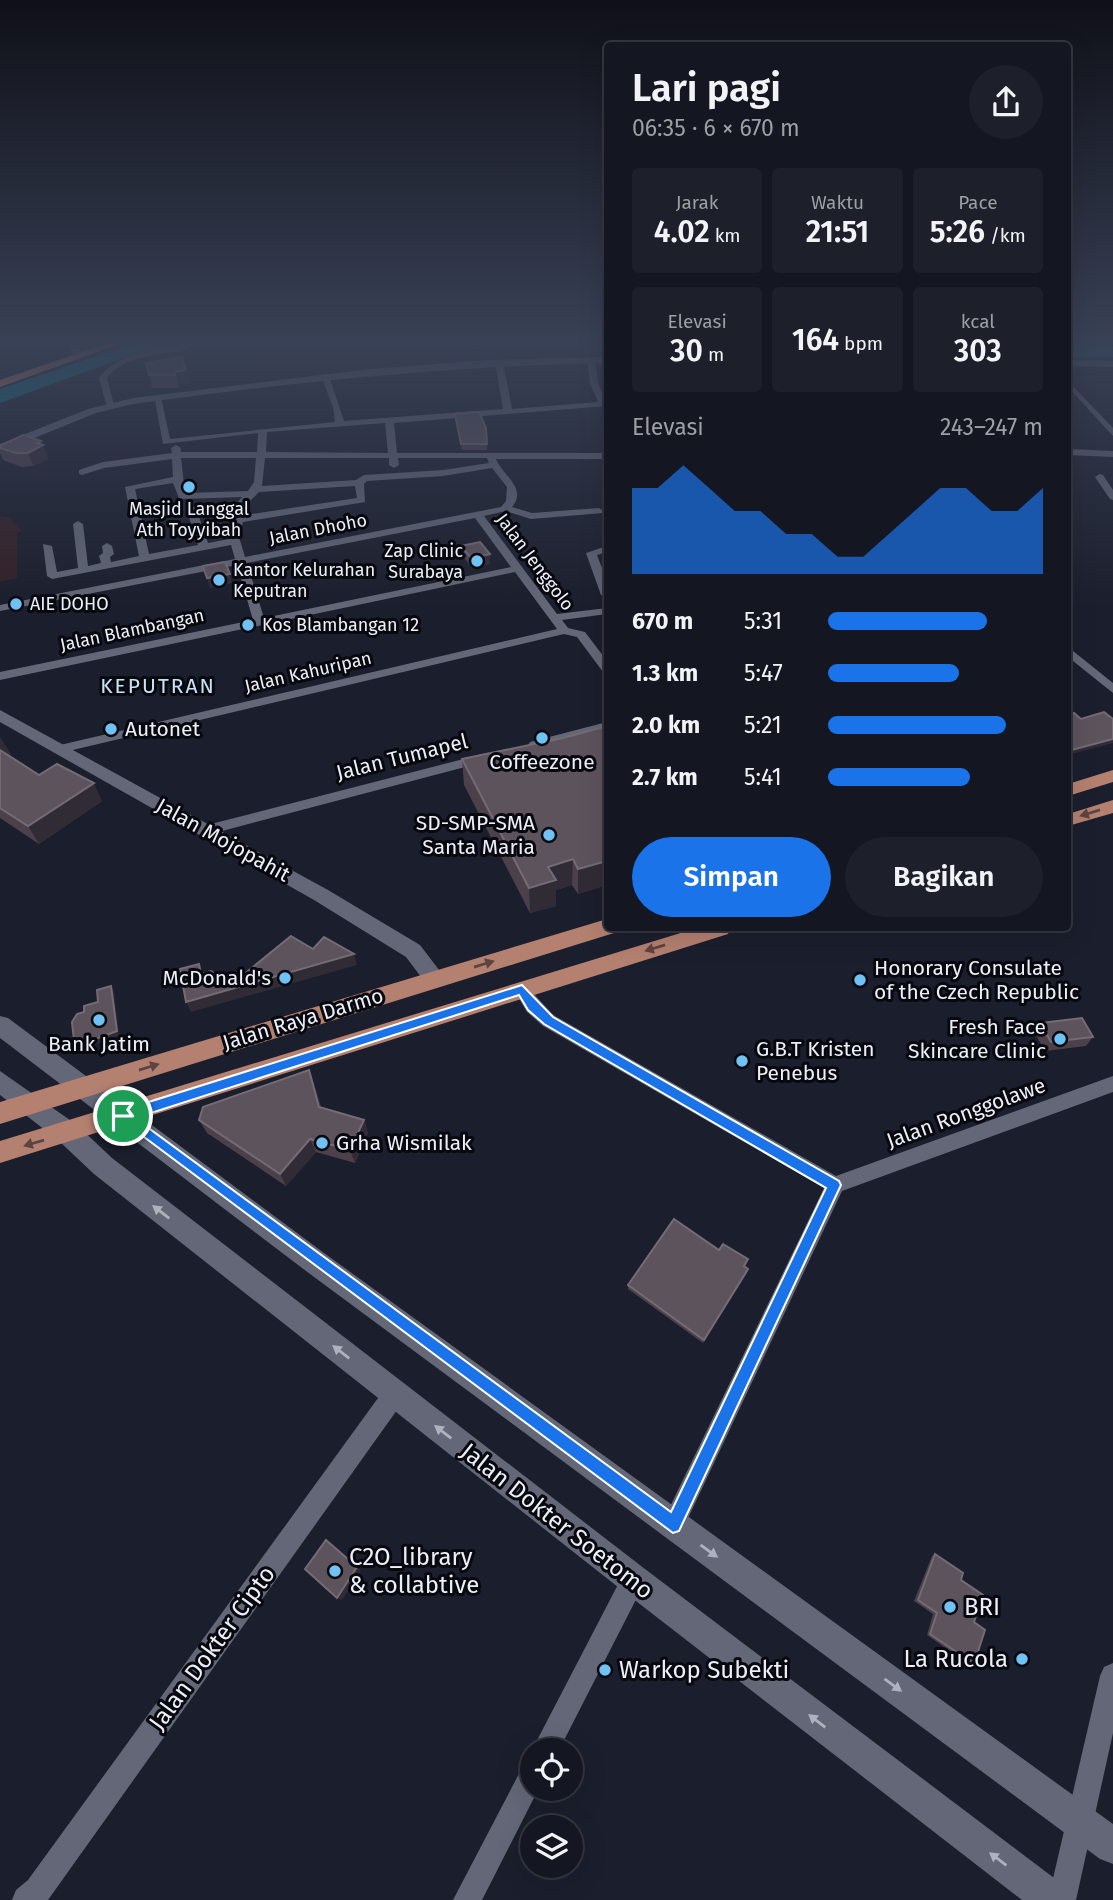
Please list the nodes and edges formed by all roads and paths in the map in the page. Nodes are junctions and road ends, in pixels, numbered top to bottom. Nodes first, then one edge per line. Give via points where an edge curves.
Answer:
1 (39, 433) edge
2 (163, 433) edge
3 (243, 433) edge
4 (263, 433) edge
5 (390, 433) edge
6 (174, 442) junction
7 (0, 448) edge
8 (1113, 449) edge
9 (1071, 452) edge
10 (178, 455) junction
11 (262, 456) junction
12 (391, 456) junction
13 (604, 456) edge
14 (493, 461) junction
15 (82, 472) dead end
16 (399, 477) junction
17 (1100, 477) dead end
18 (178, 479) junction
19 (359, 483) junction
20 (253, 492) junction
21 (1113, 497) edge
22 (191, 508) dead end
23 (506, 508) junction
24 (599, 511) dead end
25 (477, 514) junction
26 (240, 519) junction
27 (78, 524) dead end
28 (234, 541) junction
29 (47, 546) dead end
30 (107, 546) dead end
31 (204, 546) junction
32 (604, 549) edge
33 (144, 557) junction
34 (240, 562) junction
35 (106, 564) junction
36 (519, 568) junction
37 (83, 569) junction
38 (604, 587) edge
39 (0, 608) edge
40 (604, 611) edge
41 (555, 618) junction
42 (260, 621) junction
43 (564, 631) junction
44 (1071, 654) edge
45 (604, 665) edge
46 (0, 676) edge
47 (1113, 689) edge
48 (0, 715) edge
49 (604, 727) edge
50 (522, 748) edge
51 (60, 749) junction
52 (497, 755) edge
53 (1113, 776) edge
54 (1071, 789) edge
55 (1113, 806) edge
56 (1071, 819) edge
57 (207, 830) junction
58 (604, 928) edge
59 (710, 931) edge
60 (435, 979) junction
61 (522, 990) junction
62 (0, 1025) edge
63 (0, 1081) edge
64 (1113, 1084) edge
65 (84, 1087) junction
66 (30, 1104) junction
67 (0, 1113) edge
68 (123, 1116) junction
69 (68, 1133) junction
70 (0, 1152) edge
71 (835, 1185) junction
72 (394, 1395) junction
73 (673, 1525) junction
74 (634, 1580) junction
75 (1113, 1676) edge
76 (551, 1738) edge
77 (520, 1798) edge
78 (1078, 1821) junction
79 (1113, 1846) edge
80 (26, 1900) edge
81 (467, 1900) edge
82 (1053, 1900) edge
83 (1062, 1900) edge

1 - 7 main road
2 - 6 street via 164,441
3 - 6 street
4 - 11 street
5 - 12 street
6 - 10 street
8 - 9 street
10 - 11 street
10 - 15 street
10 - 18 street
11 - 12 street
11 - 20 street
12 - 14 street
12 - 16 street
13 - 14 street
14 - 16 street
14 - 23 street via 512,487
16 - 19 street via 361,479
17 - 21 street
18 - 20 street via 179,493 187,498
18 - 33 street via 131,487
19 - 20 street
19 - 26 street via 362,500
20 - 26 street via 242,504
22 - 31 street
23 - 24 street via 531,516
23 - 25 street, Jalan Dhoho
25 - 34 street, Jalan Dhoho
25 - 36 street, Jalan Jenggolo
26 - 28 street
27 - 37 street
28 - 31 street
28 - 34 street
29 - 37 street via 52,576
30 - 35 street
31 - 33 street
32 - 38 street via 591,551
33 - 35 street
34 - 39 street, Jalan Dhoho
34 - 42 street
35 - 37 street
36 - 41 street, Jalan Jenggolo
36 - 42 street, Jalan Blambangan
40 - 41 street
41 - 43 street, Jalan Jenggolo
42 - 46 street, Jalan Blambangan
43 - 45 street via 581,634
43 - 51 street, Jalan Kahuripan
44 - 47 street
48 - 51 main road, Jalan Mojopahit
49 - 50 street
51 - 57 main road, Jalan Mojopahit
52 - 57 street, Jalan Tumapel
53 - 54 main road
55 -> 56 main road
57 - 60 main road, Jalan Mojopahit via 413,951
60 -> 58 main road, Jalan Raya Darmo
59 -> 61 main road, Jalan Raya Darmo
65 -> 60 main road, Jalan Raya Darmo
61 - 68 main road, Jalan Raya Darmo
61 - 71 street via 549,1021
62 - 65 main road
63 - 66 main road, Jalan Dokter Soetomo
64 - 71 street, Jalan Ronggolawe
65 - 66 main road, Jalan Raya Darmo
65 - 68 main road
66 - 67 main road, Jalan Raya Darmo
66 - 69 main road, Jalan Dokter Soetomo
68 - 69 main road, Jalan Raya Darmo
68 - 73 main road
69 -> 70 main road, Jalan Raya Darmo
72 -> 69 main road, Jalan Dokter Soetomo via 103,1166
71 - 73 street
74 -> 72 main road, Jalan Dokter Soetomo
72 - 80 street, Jalan Dokter Cipto via 46,1879
73 -> 78 main road
74 - 76 street
82 -> 74 main road, Jalan Dokter Soetomo
75 - 78 street
77 - 81 street
78 - 79 main road
78 - 83 street

